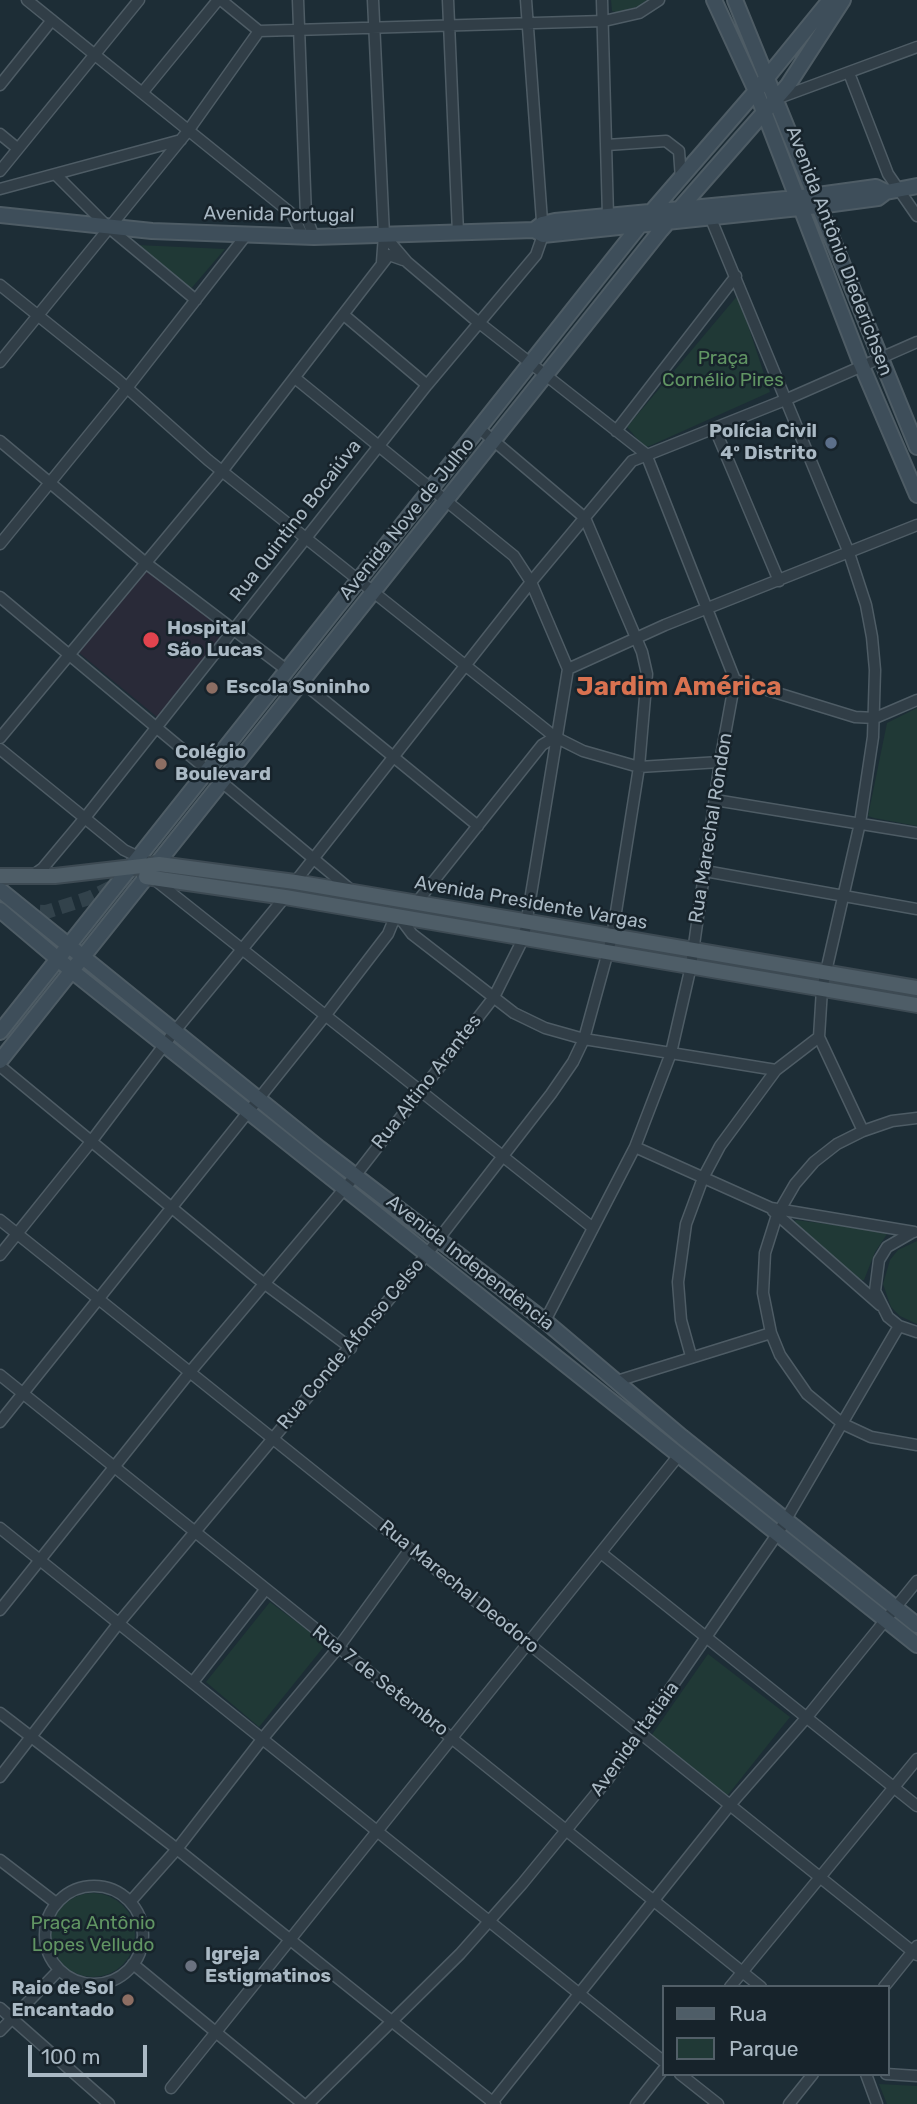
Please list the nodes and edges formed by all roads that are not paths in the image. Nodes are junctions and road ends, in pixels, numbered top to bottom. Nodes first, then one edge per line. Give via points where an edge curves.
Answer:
1 (27, 0) edge
2 (139, 0) edge
3 (220, 0) edge
4 (298, 0) edge
5 (373, 0) edge
6 (447, 0) edge
7 (526, 0) edge
8 (603, 0) edge
9 (659, 0) edge
10 (714, 0) edge
11 (720, 0) edge
12 (843, 0) edge
13 (853, 0) edge
14 (735, 4) edge
15 (825, 4) edge
16 (52, 20) junction
17 (604, 21) junction
18 (725, 21) junction
19 (528, 24) junction
20 (449, 25) junction
21 (374, 27) junction
22 (260, 31) junction
23 (300, 32) junction
24 (917, 47) edge
25 (95, 53) junction
26 (849, 73) junction
27 (768, 76) junction
28 (0, 85) edge
29 (788, 85) junction
30 (756, 91) junction
31 (142, 93) junction
32 (776, 100) junction
33 (765, 112) junction
34 (188, 131) junction
35 (0, 134) edge
36 (181, 139) junction
37 (607, 145) junction
38 (17, 148) junction
39 (0, 171) edge
40 (56, 175) junction
41 (681, 179) junction
42 (917, 186) edge
43 (0, 189) edge
44 (893, 191) junction
45 (816, 201) junction
46 (798, 203) junction
47 (678, 210) junction
48 (651, 213) junction
49 (292, 214) junction
50 (0, 215) edge
51 (306, 216) junction
52 (608, 216) junction
53 (917, 216) edge
54 (24, 219) junction
55 (711, 219) junction
56 (0, 222) edge
57 (667, 223) junction
58 (640, 225) junction
59 (108, 227) junction
60 (540, 230) junction
61 (458, 233) junction
62 (247, 234) junction
63 (384, 235) junction
64 (309, 237) junction
65 (407, 262) junction
66 (381, 269) junction
67 (736, 276) junction
68 (0, 285) edge
69 (196, 300) junction
70 (344, 315) junction
71 (38, 318) junction
72 (478, 322) junction
73 (917, 342) edge
74 (880, 357) junction
75 (0, 362) edge
76 (861, 364) junction
77 (532, 365) junction
78 (546, 377) junction
79 (295, 378) junction
80 (427, 385) junction
81 (127, 388) junction
82 (785, 400) junction
83 (715, 429) junction
84 (481, 430) junction
85 (616, 431) junction
86 (0, 441) edge
87 (494, 441) junction
88 (379, 446) junction
89 (917, 447) edge
90 (646, 454) junction
91 (223, 470) junction
92 (50, 481) junction
93 (432, 490) junction
94 (917, 495) edge
95 (446, 502) junction
96 (585, 518) junction
97 (917, 525) edge
98 (305, 538) junction
99 (0, 544) edge
100 (849, 553) junction
101 (145, 562) junction
102 (359, 580) junction
103 (779, 581) junction
104 (531, 582) junction
105 (373, 592) junction
106 (0, 597) edge
107 (707, 610) junction
108 (234, 631) junction
109 (636, 638) junction
110 (68, 655) junction
111 (464, 666) junction
112 (568, 669) junction
113 (288, 671) junction
114 (736, 680) junction
115 (303, 683) junction
116 (917, 701) edge
117 (876, 718) junction
118 (157, 729) junction
119 (555, 737) junction
120 (0, 738) edge
121 (542, 745) junction
122 (0, 749) edge
123 (553, 753) junction
124 (392, 758) junction
125 (720, 762) junction
126 (639, 766) junction
127 (208, 771) junction
128 (222, 781) junction
129 (715, 800) junction
130 (84, 819) junction
131 (860, 823) junction
132 (478, 825) junction
133 (917, 833) edge
134 (315, 859) junction
135 (135, 863) junction
136 (705, 871) junction
137 (152, 873) junction
138 (0, 876) edge
139 (30, 876) junction
140 (198, 876) dead end
141 (295, 882) junction
142 (0, 890) edge
143 (354, 892) junction
144 (285, 897) junction
145 (844, 897) junction
146 (417, 902) junction
147 (917, 909) edge
148 (2, 916) edge
149 (397, 917) junction
150 (527, 922) junction
151 (524, 937) junction
152 (612, 937) junction
153 (68, 947) junction
154 (241, 950) junction
155 (692, 950) junction
156 (608, 952) junction
157 (83, 959) junction
158 (58, 960) junction
159 (691, 966) junction
160 (72, 971) junction
161 (826, 972) junction
162 (917, 988) edge
163 (822, 989) junction
164 (494, 997) junction
165 (917, 1005) edge
166 (325, 1016) junction
167 (0, 1032) edge
168 (174, 1032) junction
169 (819, 1037) junction
170 (584, 1039) junction
171 (164, 1045) junction
172 (671, 1053) junction
173 (0, 1063) edge
174 (776, 1070) junction
175 (421, 1090) junction
176 (257, 1099) junction
177 (248, 1111) junction
178 (917, 1118) edge
179 (863, 1130) junction
180 (90, 1143) junction
181 (635, 1147) junction
182 (502, 1156) junction
183 (355, 1176) junction
184 (703, 1178) junction
185 (344, 1188) junction
186 (171, 1209) junction
187 (776, 1211) junction
188 (0, 1220) edge
189 (593, 1228) junction
190 (915, 1232) edge
191 (17, 1234) junction
192 (438, 1238) junction
193 (427, 1254) junction
194 (0, 1255) edge
195 (265, 1283) junction
196 (98, 1300) junction
197 (880, 1305) junction
198 (545, 1321) junction
199 (899, 1326) junction
200 (917, 1332) edge
201 (771, 1333) junction
202 (351, 1348) junction
203 (691, 1356) junction
204 (190, 1373) junction
205 (0, 1375) edge
206 (617, 1381) junction
207 (23, 1394) junction
208 (0, 1422) edge
209 (843, 1424) junction
210 (272, 1438) junction
211 (917, 1445) edge
212 (678, 1455) junction
213 (116, 1469) junction
214 (782, 1527) junction
215 (0, 1528) edge
216 (194, 1532) junction
217 (410, 1549) junction
218 (601, 1553) junction
219 (40, 1560) junction
220 (917, 1581) edge
221 (265, 1590) junction
222 (896, 1608) junction
223 (0, 1609) edge
224 (886, 1621) junction
225 (118, 1624) junction
226 (917, 1625) edge
227 (706, 1640) junction
228 (530, 1644) junction
229 (917, 1645) edge
230 (338, 1648) junction
231 (193, 1682) junction
232 (0, 1713) edge
233 (807, 1717) junction
234 (641, 1734) junction
235 (31, 1737) junction
236 (452, 1737) junction
237 (263, 1738) junction
238 (917, 1759) edge
239 (0, 1777) edge
240 (894, 1788) junction
241 (730, 1805) junction
242 (917, 1806) edge
243 (377, 1830) junction
244 (566, 1831) junction
245 (177, 1849) junction
246 (0, 1860) edge
247 (818, 1876) junction
248 (653, 1900) junction
249 (130, 1902) junction
250 (56, 1903) junction
251 (489, 1921) junction
252 (291, 1939) junction
253 (916, 1950) edge
254 (133, 1964) junction
255 (59, 1970) junction
256 (742, 1972) junction
257 (732, 1985) edge
258 (758, 1985) edge
259 (886, 1985) edge
260 (579, 1993) junction
261 (0, 2008) edge
262 (11, 2017) junction
263 (393, 2022) junction
264 (0, 2031) edge
265 (215, 2032) junction
266 (662, 2059) edge
267 (662, 2071) edge
268 (889, 2074) edge
269 (683, 2076) edge
270 (811, 2076) edge
271 (867, 2076) edge
272 (917, 2076) edge
273 (172, 2088) dead end
274 (493, 2103) edge
275 (110, 2104) edge
276 (305, 2104) edge
277 (636, 2104) edge
278 (718, 2104) edge
279 (789, 2104) edge
280 (877, 2104) edge

1 - 16 street
2 - 25 street
3 - 22 street
3 - 31 street
4 - 23 street
5 - 21 street
6 - 20 street
7 - 19 street
8 - 17 street
9 - 17 street via 639,13
10 - 18 main road, Avenida Antônio Diederichsen
11 - 18 main road, Avenida Antônio Diederichsen
12 - 29 main road, Avenida Nove de Julho
13 - 29 main road
14 - 27 main road, Avenida Antônio Diederichsen
15 - 27 main road, Avenida Nove de Julho
16 - 25 street
16 - 28 street
17 - 19 street
17 - 37 street
18 - 30 main road, Avenida Antônio Diederichsen
19 - 20 street
19 - 60 street
20 - 21 street
20 - 61 street
21 - 23 street
21 - 63 street
22 - 23 street
22 - 34 street
23 - 51 street
24 - 26 street
25 - 31 street
25 - 38 street
26 - 32 street
26 - 44 street
27 - 30 main road, Avenida Nove de Julho
27 - 32 main road, Avenida Antônio Diederichsen
29 - 32 main road, Avenida Nove de Julho
30 - 33 main road, Avenida Antônio Diederichsen
30 - 41 main road, Avenida Nove de Julho
31 - 34 street
32 - 33 main road, Avenida Nove de Julho
32 - 45 main road, Avenida Antônio Diederichsen
33 - 46 main road, Avenida Antônio Diederichsen
33 - 47 main road, Avenida Nove de Julho
34 - 36 street
34 - 49 street
35 - 38 street
36 - 40 street
36 - 59 street
37 - 41 street via 666,141 679,151
37 - 52 street
38 - 39 street
40 - 43 street
40 - 59 street
41 - 48 main road, Avenida Nove de Julho
42 - 44 main road, Avenida Portugal
44 - 45 main road, Avenida Portugal via 878,198
44 - 53 street
45 - 46 main road, Avenida Portugal
45 - 74 main road, Avenida Antônio Diederichsen
46 - 47 main road, Avenida Portugal
46 - 55 main road, Avenida Portugal
46 - 76 main road, Avenida Antônio Diederichsen
47 - 48 main road, Avenida Portugal
47 - 57 main road, Avenida Nove de Julho
48 - 52 main road, Avenida Portugal
48 - 58 main road, Avenida Nove de Julho
49 - 51 street
49 - 64 street
50 - 54 main road, Avenida Portugal
51 - 64 street
52 - 60 main road, Avenida Portugal
54 - 56 main road, Avenida Portugal
54 - 59 main road, Avenida Portugal
55 - 57 main road, Avenida Portugal
55 - 67 street
57 - 58 main road, Avenida Portugal
57 - 78 main road, Avenida Nove de Julho
58 - 60 main road, Avenida Portugal
58 - 77 main road, Avenida Nove de Julho
59 - 62 main road, Avenida Portugal
59 - 69 street
59 - 71 street
60 - 61 main road, Avenida Portugal
60 - 72 street, Rua Quintino Bocaiúva via 536,256
61 - 63 main road, Avenida Portugal
62 - 64 main road, Avenida Portugal
62 - 69 street
63 - 64 main road, Avenida Portugal
63 - 65 street
63 - 66 street
65 - 66 street via 389,255
65 - 72 street
66 - 70 street
67 - 82 street
67 - 85 street
68 - 71 street
69 - 81 street
70 - 79 street
70 - 80 street
71 - 75 street
71 - 81 street
72 - 77 street
72 - 80 street, Rua Quintino Bocaiúva
73 - 74 street
74 - 76 street
74 - 89 main road, Avenida Antônio Diederichsen
76 - 82 street
76 - 94 main road, Avenida Antônio Diederichsen
77 - 78 street
77 - 84 main road, Avenida Nove de Julho
78 - 85 street
78 - 87 main road, Avenida Nove de Julho
79 - 88 street
79 - 91 street
80 - 88 street, Rua Quintino Bocaiúva
81 - 91 street
81 - 92 street
82 - 83 street
82 - 100 street
83 - 90 street
83 - 103 street
84 - 87 street, Rua Conde Afonso Celso
84 - 93 main road, Avenida Nove de Julho
85 - 90 street
86 - 92 street
87 - 95 main road, Avenida Nove de Julho
87 - 96 street, Rua Conde Afonso Celso
88 - 93 street
88 - 98 street, Rua Quintino Bocaiúva
90 - 96 street via 632,461
90 - 107 street
91 - 98 street
91 - 101 street
92 - 99 street
92 - 101 street
93 - 95 street
93 - 102 main road, Avenida Nove de Julho
95 - 104 street via 514,556
95 - 105 main road, Avenida Nove de Julho
96 - 104 street
96 - 109 street, Rua Conde Afonso Celso
97 - 100 street
98 - 102 street
98 - 108 street, Rua Quintino Bocaiúva
100 - 103 street
100 - 117 street via 872,637
101 - 108 street
101 - 110 street
102 - 105 street
102 - 113 main road, Avenida Nove de Julho
103 - 107 street
104 - 111 street
104 - 112 street
105 - 111 street
105 - 115 main road, Avenida Nove de Julho
106 - 110 street
107 - 109 street
107 - 114 street
108 - 113 street
108 - 118 street, Rua Quintino Bocaiúva
109 - 112 street
109 - 126 street, Rua Conde Afonso Celso via 647,674
110 - 118 street
110 - 120 street
111 - 119 street
111 - 124 street
112 - 119 street, Rua Altino Arantes
113 - 127 main road, Avenida Nove de Julho
114 - 117 street via 836,714
114 - 125 street, Rua Marechal Rondon
115 - 124 street
115 - 128 main road, Avenida Nove de Julho
116 - 117 street
117 - 131 street
118 - 127 street
118 - 130 street, Rua Quintino Bocaiúva
119 - 121 street
119 - 123 street, Rua Altino Arantes
119 - 126 street via 583,751
121 - 123 street
121 - 132 street
122 - 130 street
123 - 150 street, Rua Altino Arantes
124 - 132 street
124 - 134 street
125 - 126 street
125 - 129 street, Rua Marechal Rondon
126 - 152 street, Rua Conde Afonso Celso
127 - 128 street
127 - 135 main road, Avenida Nove de Julho
128 - 134 street
128 - 137 main road, Avenida Nove de Julho
129 - 131 street
129 - 136 street, Rua Marechal Rondon
130 - 135 street
130 - 139 street, Rua Quintino Bocaiúva via 43,868
131 - 133 street
131 - 145 street
132 - 146 street
134 - 141 street
134 - 143 street
135 - 137 main road
135 - 139 main road
135 - 153 main road, Avenida Nove de Julho
136 - 145 street
136 - 155 street, Rua Marechal Rondon
137 - 141 main road, Avenida Presidente Vargas
137 - 144 main road, Avenida Presidente Vargas
137 - 154 street
137 - 157 main road, Avenida Nove de Julho
138 - 139 main road
140 - 149 main road via 367,903
141 - 143 main road, Avenida Presidente Vargas
142 - 153 main road, Avenida Independência
143 - 146 main road, Avenida Presidente Vargas
144 - 149 main road, Avenida Presidente Vargas
144 - 154 street
145 - 147 street
145 - 161 street
146 - 150 main road, Avenida Presidente Vargas
148 - 158 main road, Avenida Independência
149 - 151 main road, Avenida Presidente Vargas
149 - 164 street via 412,934
149 - 166 street
150 - 151 street, Rua Altino Arantes
150 - 152 main road, Avenida Presidente Vargas
151 - 156 main road, Avenida Presidente Vargas
151 - 164 street, Rua Altino Arantes
152 - 155 main road, Avenida Presidente Vargas
152 - 156 street, Rua Conde Afonso Celso
153 - 157 main road, Avenida Independência
153 - 158 main road, Avenida Nove de Julho
154 - 166 street
154 - 168 street
155 - 159 street, Rua Marechal Rondon
155 - 161 main road, Avenida Presidente Vargas
156 - 159 main road, Avenida Presidente Vargas
156 - 170 street, Rua Conde Afonso Celso
157 - 160 main road, Avenida Nove de Julho
157 - 168 main road, Avenida Independência
158 - 160 main road, Avenida Independência
158 - 167 main road, Avenida Nove de Julho
159 - 163 main road, Avenida Presidente Vargas
159 - 172 street, Rua Marechal Rondon
160 - 171 main road, Avenida Independência
160 - 173 main road, Avenida Nove de Julho
161 - 162 main road, Avenida Presidente Vargas
161 - 163 street
163 - 165 main road, Avenida Presidente Vargas
163 - 169 street
164 - 170 street via 545,1028
164 - 175 street, Rua Altino Arantes
166 - 175 street
166 - 176 street
168 - 171 street
168 - 176 main road, Avenida Independência
169 - 174 street
169 - 179 street
170 - 172 street
170 - 182 street, Rua Conde Afonso Celso via 573,1062
171 - 177 main road, Avenida Independência
171 - 180 street
172 - 174 street
172 - 181 street, Rua Marechal Rondon
173 - 180 street
174 - 184 street via 720,1146
175 - 182 street
175 - 183 street, Rua Altino Arantes
176 - 177 street
176 - 183 main road, Avenida Independência
177 - 185 main road, Avenida Independência
177 - 186 street
178 - 179 street
179 - 187 street via 814,1162
180 - 186 street
180 - 191 street
181 - 184 street
181 - 189 street, Rua Marechal Rondon
182 - 189 street
182 - 192 street, Rua Conde Afonso Celso
183 - 185 street, Rua Altino Arantes
183 - 192 main road, Avenida Independência
184 - 187 street
184 - 203 street via 686,1224 678,1282 681,1320
185 - 193 main road, Avenida Independência
185 - 195 street, Rua Altino Arantes
186 - 195 street
186 - 196 street
187 - 190 street
187 - 197 street
187 - 201 street via 764,1267 763,1293
188 - 191 street, Rua Marechal Deodoro
189 - 198 street, Rua Marechal Rondon
190 - 197 street via 899,1237 879,1260 875,1291
191 - 194 street
191 - 196 street, Rua Marechal Deodoro
192 - 193 street, Rua Conde Afonso Celso
192 - 198 main road, Avenida Independência
193 - 202 street, Rua Conde Afonso Celso
193 - 212 main road, Avenida Independência
195 - 202 street
195 - 204 street, Rua Altino Arantes
196 - 204 street, Rua Marechal Deodoro
196 - 207 street
197 - 199 street
198 - 206 main road, Avenida Independência
199 - 200 street
199 - 209 street, Avenida Itatiaia
201 - 203 street
201 - 209 street via 792,1376
202 - 210 street, Rua Conde Afonso Celso
203 - 206 street
204 - 210 street, Rua Marechal Deodoro
204 - 213 street, Rua Altino Arantes
205 - 207 street, Rua 7 de Setembro
206 - 214 main road, Avenida Independência
207 - 208 street
207 - 213 street, Rua 7 de Setembro
209 - 211 street via 872,1437
209 - 214 street, Avenida Itatiaia
210 - 216 street, Rua Conde Afonso Celso
210 - 217 street, Rua Marechal Deodoro
212 - 214 main road, Avenida Independência
212 - 218 street
213 - 216 street, Rua 7 de Setembro
213 - 219 street, Rua Altino Arantes
214 - 222 main road, Avenida Independência
214 - 224 main road, Avenida Independência
214 - 227 street, Avenida Itatiaia
215 - 219 street
216 - 221 street, Rua 7 de Setembro
216 - 225 street, Rua Conde Afonso Celso
217 - 228 street, Rua Marechal Deodoro
217 - 230 street
218 - 227 street
218 - 228 street
219 - 223 street, Rua Altino Arantes
219 - 225 street
220 - 222 street
221 - 230 street, Rua 7 de Setembro
221 - 231 street
222 - 224 street
222 - 226 main road, Avenida Independência
224 - 229 main road, Avenida Independência
224 - 233 street
225 - 231 street
225 - 235 street, Rua Conde Afonso Celso
227 - 233 street
227 - 234 street, Avenida Itatiaia
228 - 234 street, Rua Marechal Deodoro
228 - 236 street
230 - 236 street, Rua 7 de Setembro
230 - 237 street
231 - 237 street
232 - 235 street
233 - 240 street
233 - 241 street
234 - 241 street, Rua Marechal Deodoro
234 - 244 street, Avenida Itatiaia
235 - 239 street, Rua Conde Afonso Celso
235 - 245 street
236 - 243 street
236 - 244 street, Rua 7 de Setembro
237 - 243 street
237 - 245 street
238 - 240 street
240 - 242 street
240 - 247 street
241 - 247 street, Rua Marechal Deodoro
241 - 248 street
243 - 251 street
243 - 252 street
244 - 248 street, Rua 7 de Setembro
244 - 251 street, Avenida Itatiaia
245 - 249 street
245 - 252 street
246 - 250 street
247 - 253 street, Rua Marechal Deodoro
247 - 256 street
248 - 256 street, Rua 7 de Setembro
248 - 260 street
249 - 250 street via 107,1888 93,1886 67,1894
249 - 254 street via 143,1933
250 - 255 street via 47,1922 45,1944
251 - 260 street
251 - 263 street, Avenida Itatiaia
252 - 263 street
252 - 265 street
253 - 259 street
254 - 255 street via 123,1974 97,1984 70,1978
254 - 265 street
255 - 262 street
256 - 257 street
256 - 258 street, Rua 7 de Setembro
260 - 266 street
260 - 274 street
261 - 262 street
262 - 264 street
262 - 275 street
263 - 274 street
263 - 276 street, Avenida Itatiaia
265 - 273 street
265 - 276 street
267 - 277 street
268 - 272 street
269 - 278 street
270 - 279 street
271 - 280 street

